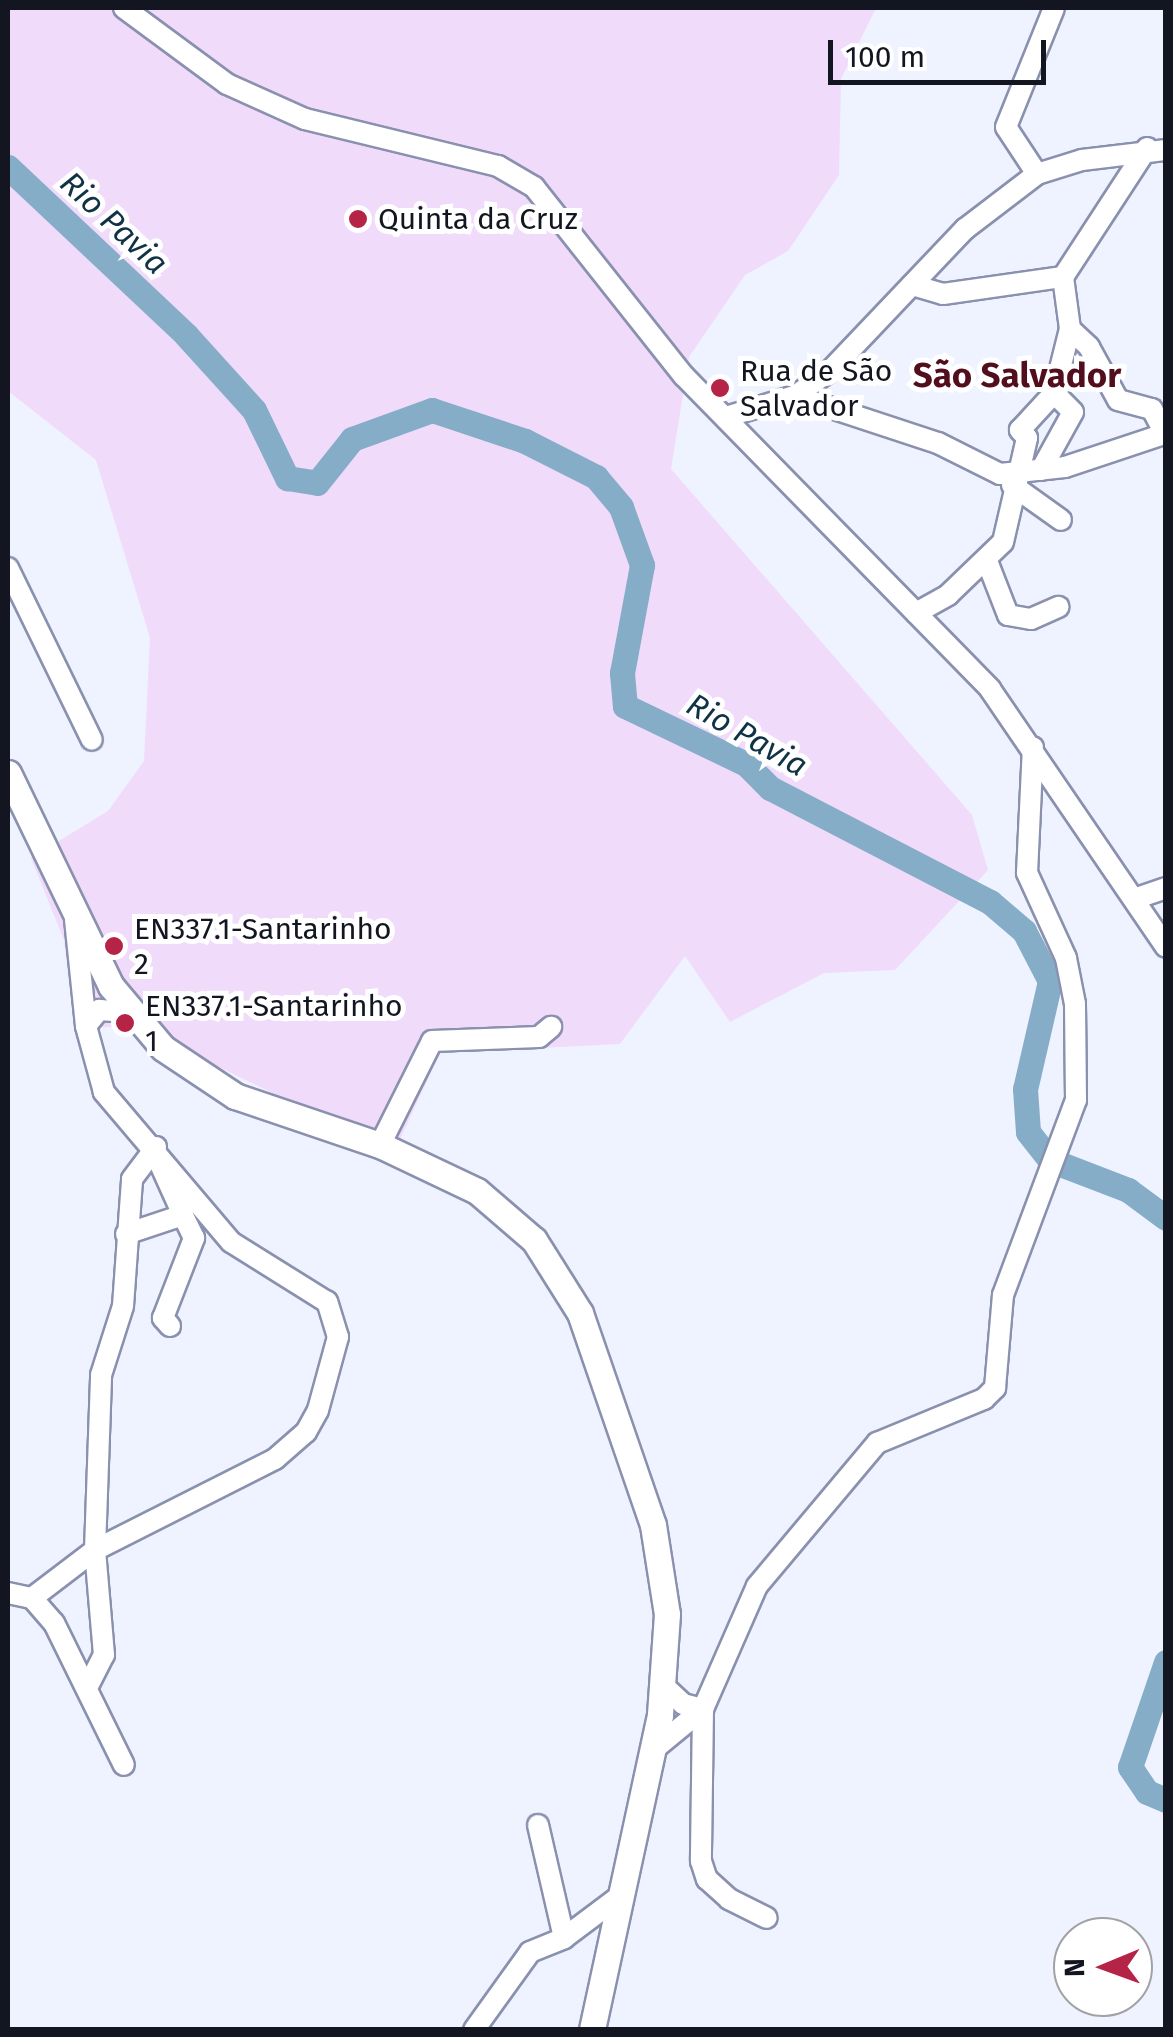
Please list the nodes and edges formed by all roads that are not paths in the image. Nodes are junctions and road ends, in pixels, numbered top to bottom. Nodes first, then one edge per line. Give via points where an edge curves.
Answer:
1 (124, 8) edge
2 (1047, 11) edge
3 (1156, 149) edge
4 (1104, 156) junction
5 (1038, 174) junction
6 (1117, 192) junction
7 (1063, 277) junction
8 (912, 285) junction
9 (1070, 329) junction
10 (1054, 393) junction
11 (795, 396) junction
12 (729, 416) junction
13 (1163, 435) edge
14 (1042, 470) junction
15 (1014, 479) junction
16 (1061, 520) dead end
17 (987, 561) junction
18 (8, 568) edge
19 (1058, 607) dead end
20 (916, 613) junction
21 (92, 740) dead end
22 (1033, 747) junction
23 (8, 773) edge
24 (1055, 781) junction
25 (14, 796) edge
26 (1030, 804) junction
27 (1166, 888) edge
28 (1134, 899) junction
29 (74, 915) junction
30 (1166, 946) edge
31 (111, 986) junction
32 (82, 992) junction
33 (128, 1012) junction
34 (86, 1026) junction
35 (551, 1028) dead end
36 (380, 1145) junction
37 (156, 1147) junction
38 (183, 1215) junction
39 (126, 1234) junction
40 (170, 1326) dead end
41 (95, 1550) junction
42 (8, 1593) edge
43 (32, 1598) junction
44 (88, 1686) junction
45 (664, 1686) junction
46 (660, 1714) junction
47 (697, 1714) junction
48 (652, 1750) junction
49 (124, 1766) dead end
50 (538, 1825) dead end
51 (620, 1896) junction
52 (767, 1918) dead end
53 (564, 1938) junction
54 (474, 2030) edge
55 (592, 2030) edge

1 - 12 street via 228,84 305,119 498,166 534,186 684,376
2 - 5 street via 1006,127
3 - 4 street
3 - 6 street
4 - 5 street
4 - 6 street
5 - 8 street via 965,228
6 - 7 street
7 - 8 street via 943,294
7 - 9 street
8 - 11 street via 831,370
9 - 10 street
9 - 13 street via 1118,400 1152,409
10 - 14 street via 1073,412
10 - 15 street via 1020,430 1027,438
11 - 12 street
11 - 15 street via 938,443
12 - 20 street
13 - 14 street
14 - 15 street
15 - 16 street
15 - 17 street via 1003,542
17 - 19 street via 1008,615 1031,619
17 - 20 street
18 - 21 street
20 - 22 street via 990,689
22 - 24 street
22 - 26 street
23 - 25 main road
24 - 26 street
24 - 28 street
25 - 29 main road
26 - 47 street via 1032,893 1066,958 1075,1004 1076,1100 1003,1295 995,1388 984,1400 900,1428 867,1454 757,1586
27 - 28 street
28 - 30 street
29 - 31 main road
29 - 32 street
31 - 32 street
31 - 33 main road
31 - 34 street
32 - 34 street
33 - 34 street via 99,1010
33 - 36 main road via 163,1048 235,1096
34 - 37 street via 104,1092
35 - 36 street via 539,1037 432,1041
36 - 45 main road via 506,1211 564,1282 653,1526 666,1584
37 - 38 street
37 - 39 street via 132,1179
37 - 41 street via 231,1242 327,1302 338,1337 318,1410 276,1460
38 - 39 street
38 - 40 street via 194,1238 163,1318
39 - 41 street via 123,1306 98,1407
41 - 43 street
41 - 44 street via 104,1655
42 - 43 street
43 - 44 street via 74,1654
44 - 49 street via 96,1716
45 - 46 main road
45 - 47 street
46 - 47 street
46 - 48 main road
47 - 48 street
47 - 52 street via 707,1880
48 - 51 main road
50 - 53 street
51 - 53 street
51 - 55 main road
53 - 54 street via 530,1952

